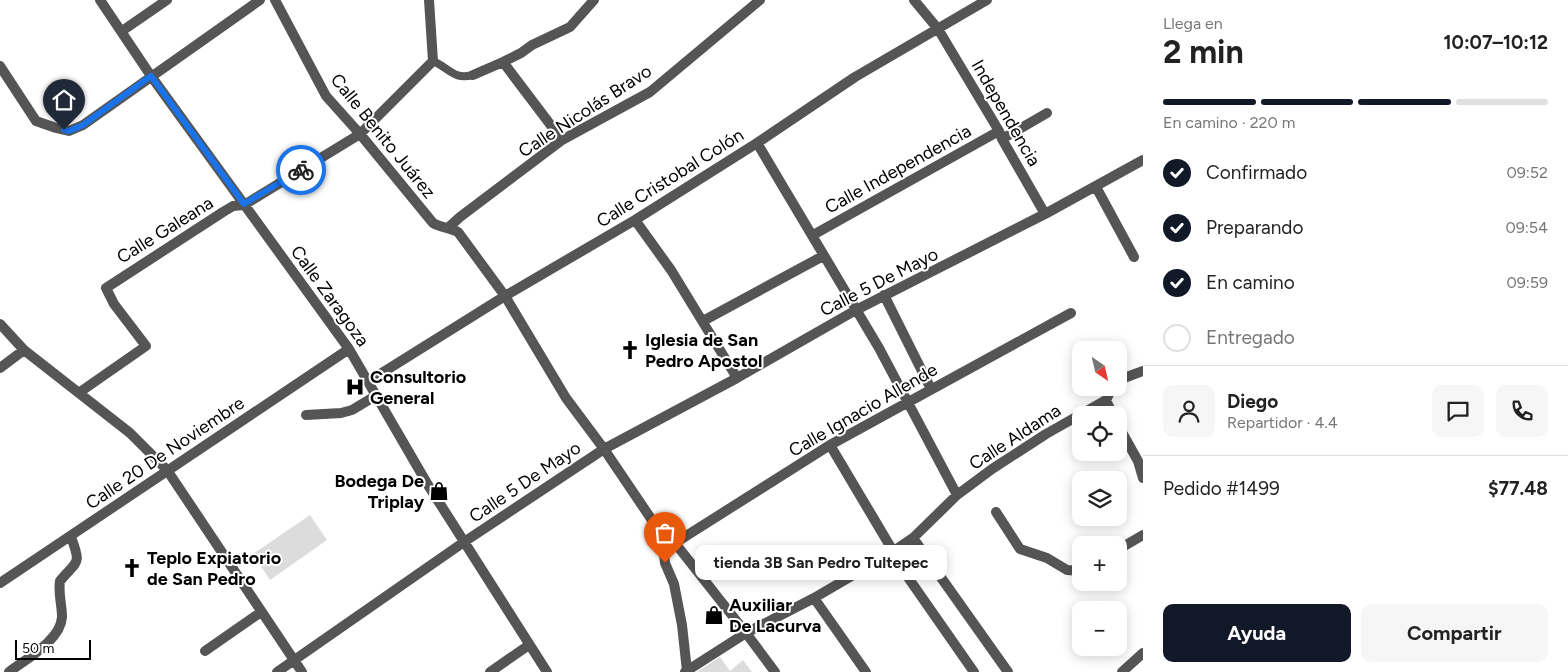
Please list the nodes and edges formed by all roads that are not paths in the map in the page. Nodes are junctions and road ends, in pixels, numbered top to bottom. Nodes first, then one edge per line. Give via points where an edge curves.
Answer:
1 (100, 0) edge
2 (167, 0) edge
3 (260, 0) edge
4 (275, 0) edge
5 (429, 0) edge
6 (594, 0) edge
7 (760, 0) edge
8 (914, 0) edge
9 (987, 0) edge
10 (938, 29) junction
11 (122, 31) junction
12 (433, 61) junction
13 (503, 62) junction
14 (0, 66) edge
15 (472, 75) joint
16 (151, 76) junction
17 (1048, 113) dead end
18 (360, 134) junction
19 (1001, 135) junction
20 (562, 140) junction
21 (757, 143) junction
22 (1143, 160) edge
23 (1096, 187) junction
24 (244, 204) junction
25 (1045, 214) junction
26 (636, 220) junction
27 (449, 227) junction
28 (813, 236) junction
29 (823, 256) junction
30 (1134, 257) dead end
31 (884, 295) junction
32 (505, 296) junction
33 (856, 310) junction
34 (1071, 313) dead end
35 (703, 321) junction
36 (0, 324) edge
37 (349, 349) junction
38 (24, 350) junction
39 (0, 368) edge
40 (1143, 371) edge
41 (1128, 377) edge
42 (737, 378) junction
43 (369, 381) junction
44 (931, 389) junction
45 (80, 392) junction
46 (377, 395) junction
47 (1108, 396) edge
48 (1106, 400) junction
49 (908, 402) junction
50 (1109, 406) edge
51 (306, 415) dead end
52 (1127, 441) edge
53 (830, 445) junction
54 (604, 449) junction
55 (167, 470) junction
56 (1143, 478) edge
57 (957, 495) junction
58 (996, 512) dead end
59 (662, 535) junction
60 (1143, 535) edge
61 (71, 537) junction
62 (912, 538) junction
63 (464, 542) junction
64 (675, 543) junction
65 (1127, 544) edge
66 (892, 552) junction
67 (1072, 570) edge
68 (0, 583) edge
69 (814, 598) junction
70 (261, 612) junction
71 (746, 633) junction
72 (530, 645) junction
73 (205, 651) dead end
74 (1143, 653) edge
75 (294, 660) junction
76 (686, 671) edge
77 (9, 672) edge
78 (277, 672) edge
79 (302, 672) edge
80 (490, 672) edge
81 (548, 672) edge
82 (775, 672) edge
83 (866, 672) edge
84 (974, 672) edge
85 (1008, 672) edge
86 (1122, 672) edge

1 - 11 street, Calle Zaragoza
2 - 11 street
3 - 16 street
4 - 18 street, Calle Benito Juárez via 319,86
5 - 12 street
6 - 13 street via 570,27
7 - 20 street, Calle Nicolás Bravo via 650,92
8 - 10 street
9 - 10 street, Calle Cristobal Colón
10 - 19 street, Independencia
10 - 21 street, Calle Cristobal Colón via 855,77
11 - 16 street, Calle Zaragoza
12 - 15 street via 455,76
12 - 18 street, Calle Galeana
13 - 15 street
13 - 20 street
14 - 16 street via 36,121 69,131 83,125
16 - 24 street, Calle Zaragoza
17 - 19 street, Calle Independencia
18 - 24 street, Calle Galeana
18 - 27 street, Calle Benito Juárez via 433,223 441,228
19 - 25 street, Independencia
19 - 28 street, Calle Independencia
20 - 27 street, Calle Nicolás Bravo
21 - 26 street, Calle Cristobal Colón
21 - 28 street
22 - 23 street, Calle 5 De Mayo
23 - 25 street, Calle 5 De Mayo
23 - 30 street
24 - 37 street, Calle Zaragoza
24 - 45 street, Calle Galeana via 223,212 106,288 146,346
25 - 31 street, Calle 5 De Mayo
26 - 32 street, Calle Cristobal Colón
26 - 35 street
27 - 32 street, Calle Benito Juárez via 458,232
28 - 29 street
29 - 33 street
29 - 35 street
31 - 33 street, Calle 5 De Mayo
31 - 44 street
32 - 43 street, Calle Cristobal Colón
32 - 54 street, Calle Benito Juárez via 567,400
33 - 42 street, Calle 5 De Mayo
33 - 49 street
34 - 44 street, Calle Ignacio Allende
35 - 42 street
36 - 38 street
37 - 43 street, Calle Zaragoza
37 - 55 street, Calle 20 De Noviembre
38 - 39 street
38 - 45 street
40 - 41 street
42 - 54 street, Calle 5 De Mayo
43 - 46 street, Calle Zaragoza
44 - 49 street, Calle Ignacio Allende
45 - 55 street via 130,433
46 - 51 street via 352,410
46 - 63 street, Calle Zaragoza
47 - 48 street
48 - 50 street
48 - 57 street, Calle Aldama via 1038,439
49 - 53 street, Calle Ignacio Allende
49 - 57 street
52 - 56 street
53 - 64 street, Calle Ignacio Allende
53 - 66 street
54 - 59 street, Calle Benito Juárez
54 - 63 street, Calle 5 De Mayo
55 - 61 street, Calle 20 De Noviembre
55 - 70 street
57 - 62 street, Calle Aldama
58 - 67 street via 1020,549
59 - 64 street
59 - 76 street via 665,563 674,584 682,624
60 - 65 street
61 - 68 street, Calle 20 De Noviembre
61 - 77 street via 77,559 76,565 60,581 62,617 58,632
62 - 66 street, Calle Aldama
62 - 85 street
63 - 72 street, Calle Zaragoza
63 - 75 street, Calle 5 De Mayo
64 - 71 street
66 - 69 street, Calle Aldama
66 - 84 street
69 - 71 street, Calle Aldama
69 - 83 street
70 - 73 street
70 - 75 street
71 - 76 street, Calle Aldama
71 - 82 street
72 - 80 street
72 - 81 street, Calle Zaragoza
74 - 86 street
75 - 78 street, Calle 5 De Mayo
75 - 79 street

